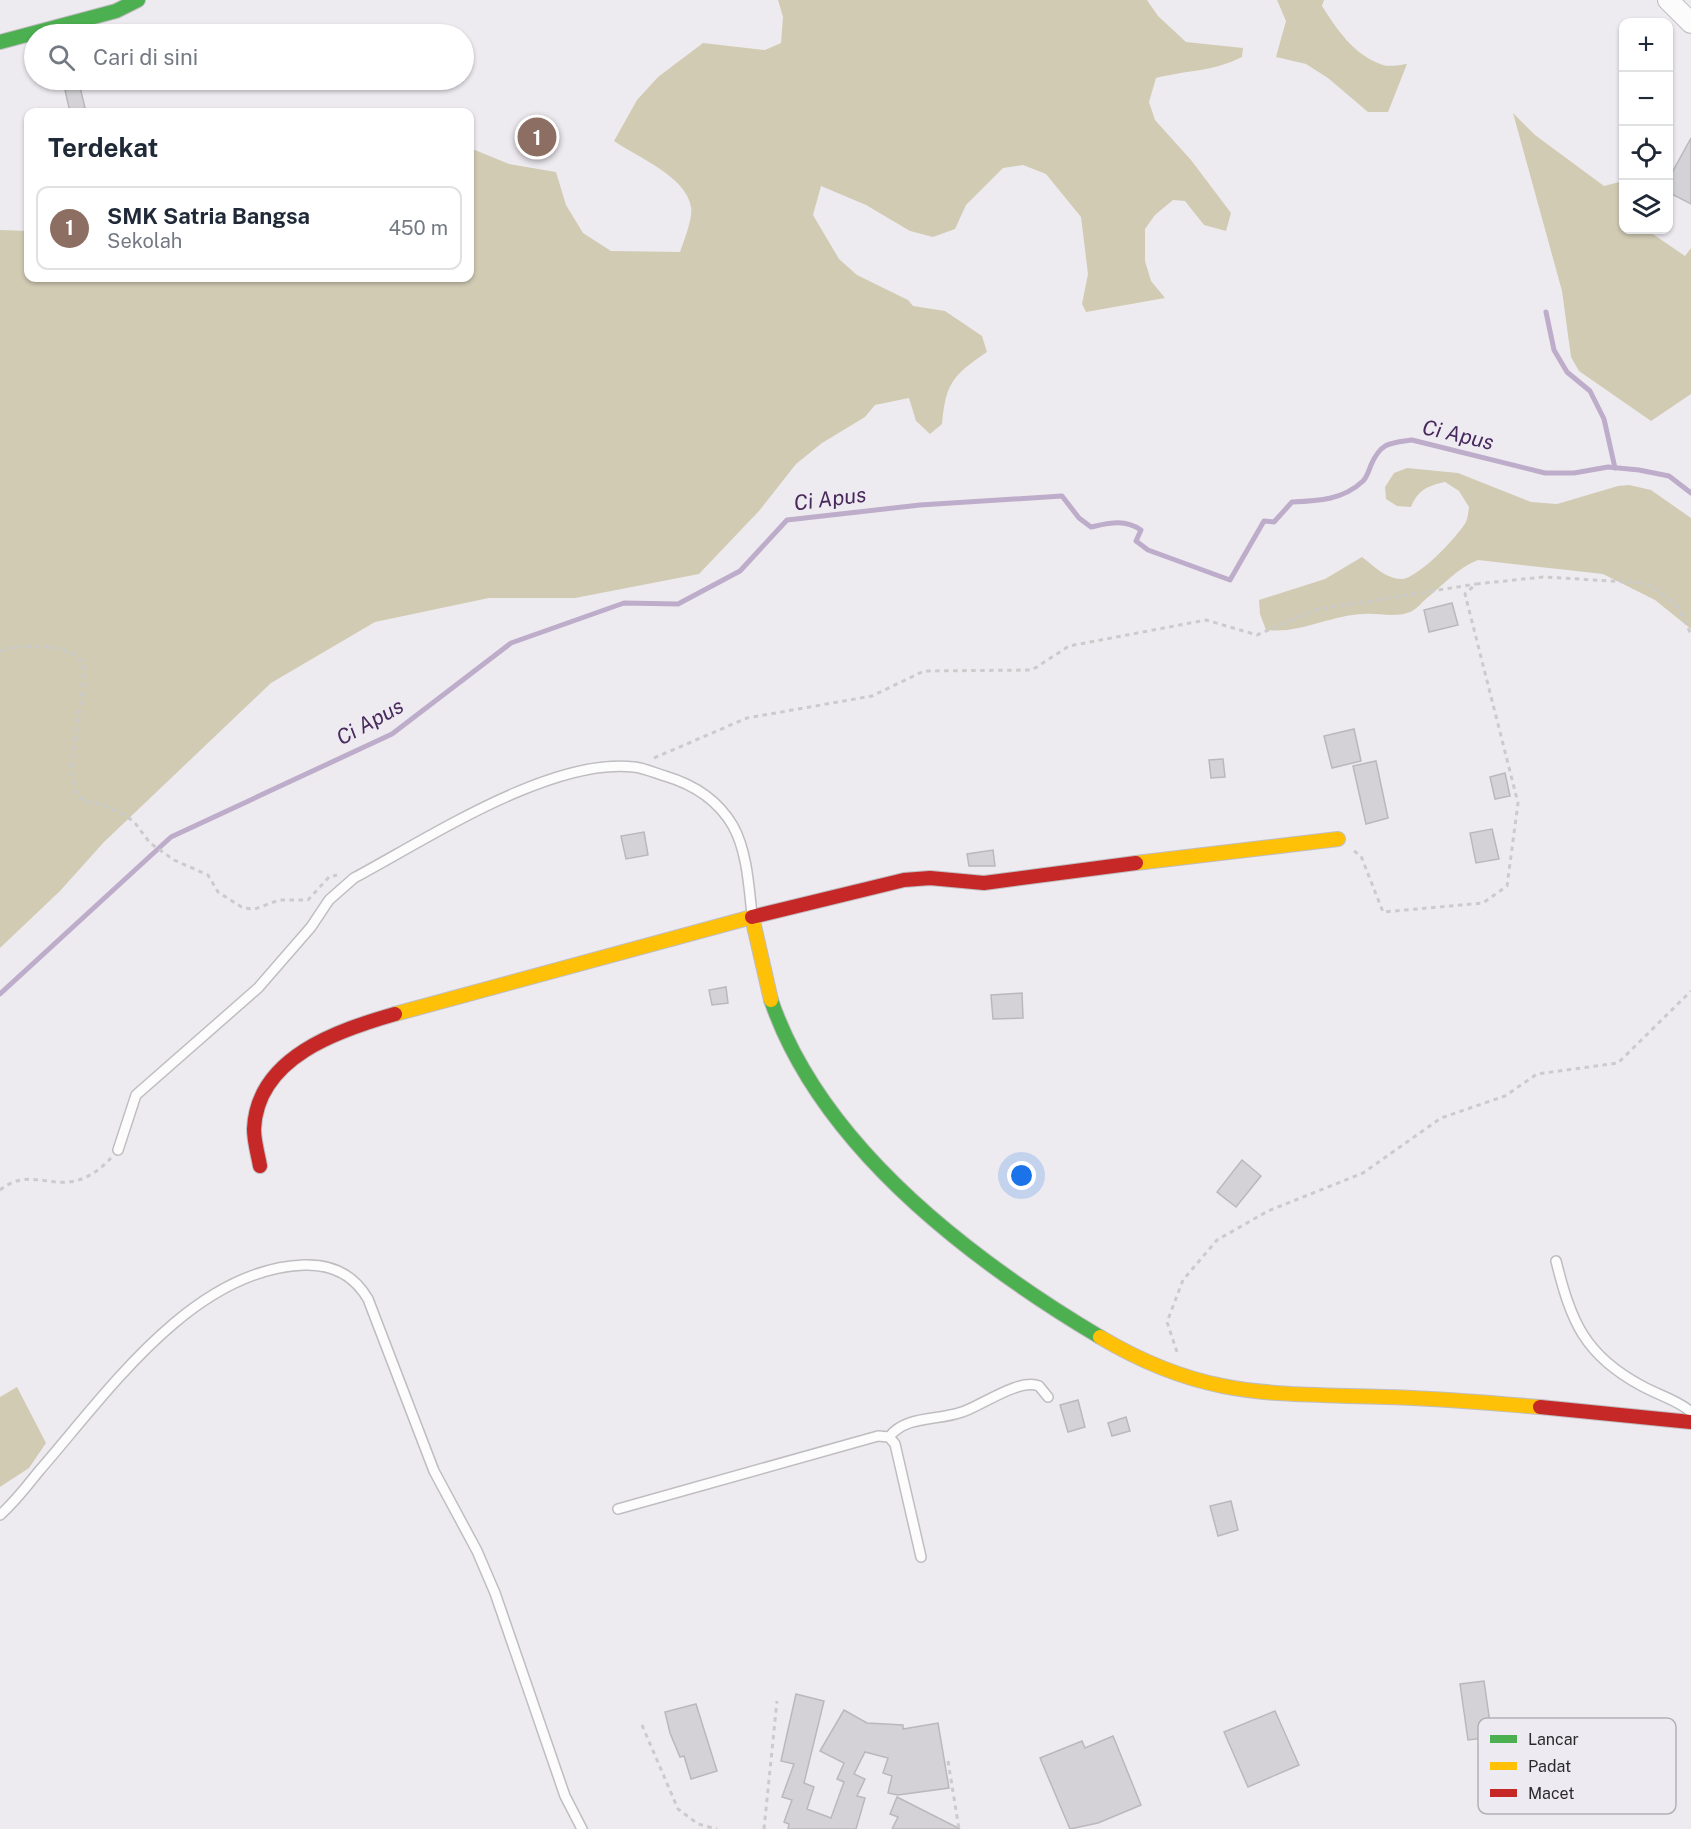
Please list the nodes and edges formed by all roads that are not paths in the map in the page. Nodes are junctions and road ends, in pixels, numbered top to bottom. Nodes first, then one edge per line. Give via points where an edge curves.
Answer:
1 (138, 0) edge
2 (1668, 0) edge
3 (1691, 23) edge
4 (67, 24) edge
5 (24, 36) edge
6 (0, 42) edge
7 (1338, 839) road end
8 (752, 917) junction
9 (118, 1150) road end
10 (260, 1166) dead end
11 (1556, 1261) dead end
12 (1048, 1397) dead end
13 (1691, 1412) edge
14 (1691, 1422) edge
15 (889, 1437) junction
16 (618, 1509) dead end
17 (0, 1515) edge
18 (921, 1557) dead end
19 (582, 1829) edge

1 - 4 street via 116,11
2 - 3 street
5 - 6 street
7 - 8 street via 984,883 904,880
8 - 9 lane via 749,887 733,827 717,805 684,781 634,767 589,768 540,782 354,878 329,900 311,927 258,987 136,1095
8 - 10 street via 348,1027 310,1045 269,1086 260,1104 254,1128
8 - 14 street via 762,972 781,1026 810,1083 862,1150 951,1232 1084,1328 1151,1364 1211,1385 1265,1392 1530,1405
11 - 13 lane via 1574,1323 1593,1348 1623,1376
12 - 15 lane via 1039,1386 1024,1385 950,1417 903,1424
15 - 16 lane via 878,1436
15 - 18 lane via 895,1444
17 - 19 lane via 157,1338 202,1300 249,1274 292,1265 324,1266 351,1277 368,1299 434,1471 495,1593 565,1796

